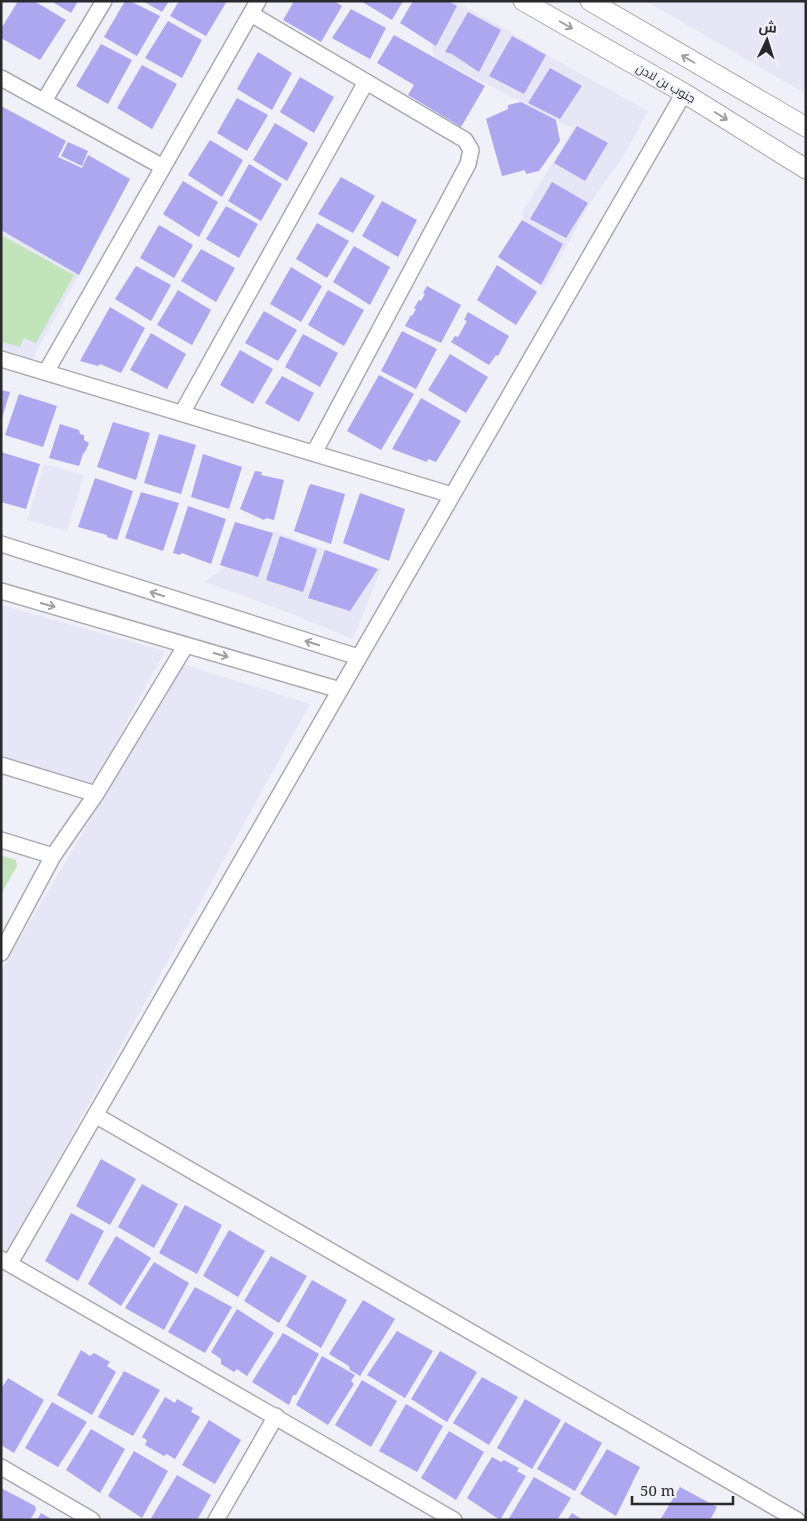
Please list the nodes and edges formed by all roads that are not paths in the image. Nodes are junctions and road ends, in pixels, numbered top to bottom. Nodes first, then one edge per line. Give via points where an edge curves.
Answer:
1 (104, 1) edge
2 (523, 1) edge
3 (590, 1) edge
4 (255, 8) edge
5 (1, 78) edge
6 (366, 82) junction
7 (684, 92) junction
8 (44, 101) junction
9 (806, 127) edge
10 (163, 167) junction
11 (806, 169) edge
12 (1, 359) edge
13 (46, 372) junction
14 (182, 413) junction
15 (314, 453) junction
16 (452, 495) junction
17 (1, 544) edge
18 (1, 591) edge
19 (186, 645) junction
20 (358, 658) junction
21 (340, 690) junction
22 (1, 765) edge
23 (96, 794) junction
24 (1, 840) edge
25 (53, 856) junction
26 (1, 953) edge
27 (95, 1115) junction
28 (5, 1261) edge
29 (276, 1416) junction
30 (1, 1467) edge
31 (431, 1514) edge
32 (92, 1520) edge
33 (216, 1520) edge
34 (454, 1520) edge
35 (797, 1520) edge

1 - 8 street
2 -> 7 street, جنوب بن لادن
9 -> 3 street
4 - 6 street
4 - 10 street
5 - 8 street
6 - 14 street
6 - 15 street via 465,140 471,150 468,164
7 -> 11 street, جنوب بن لادن
7 - 16 street
8 - 10 street
10 - 13 street
12 - 13 street
13 - 14 street
14 - 15 street
15 - 16 street
16 - 20 street
20 -> 17 street
18 -> 19 street
19 -> 21 street
19 - 23 street
20 - 21 street
21 - 27 street
22 - 23 street
23 - 25 street
24 - 25 street
25 - 26 street
27 - 28 street
27 - 35 street
28 - 29 street
29 - 31 street
29 - 33 street
30 - 32 street
31 - 34 street

